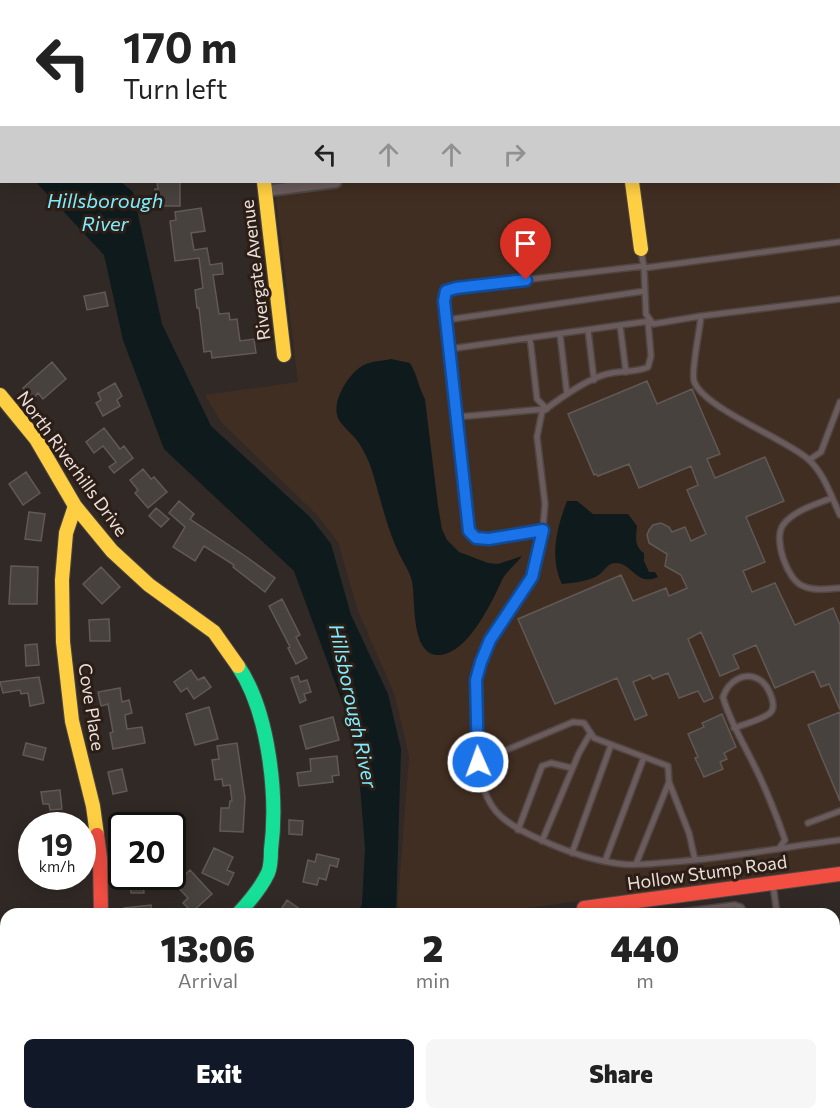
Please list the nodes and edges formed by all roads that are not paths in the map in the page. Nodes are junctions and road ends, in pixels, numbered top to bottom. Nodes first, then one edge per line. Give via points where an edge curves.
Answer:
1 (317, 183) edge
2 (632, 183) edge
3 (298, 184) edge
4 (265, 186) edge
5 (840, 242) edge
6 (640, 249) joint
7 (644, 267) junction
8 (645, 291) junction
9 (840, 299) edge
10 (701, 316) junction
11 (446, 320) junction
12 (649, 321) junction
13 (620, 326) junction
14 (588, 330) junction
15 (560, 334) junction
16 (530, 338) junction
17 (449, 349) junction
18 (284, 355) dead end
19 (626, 372) junction
20 (594, 380) junction
21 (567, 394) junction
22 (0, 395) edge
23 (840, 402) edge
24 (547, 408) junction
25 (457, 417) junction
26 (809, 460) junction
27 (832, 498) junction
28 (75, 506) junction
29 (840, 515) edge
30 (543, 530) junction
31 (840, 588) edge
32 (734, 728) junction
33 (590, 734) junction
34 (611, 745) junction
35 (644, 757) junction
36 (478, 762) junction
37 (572, 768) junction
38 (669, 782) junction
39 (840, 811) edge
40 (807, 823) dead end
41 (518, 830) junction
42 (840, 840) edge
43 (543, 841) junction
44 (780, 847) junction
45 (572, 853) junction
46 (695, 860) junction
47 (605, 861) junction
48 (636, 864) junction
49 (840, 874) edge
50 (773, 883) junction
51 (101, 908) edge
52 (244, 908) edge
53 (584, 908) edge
54 (711, 908) edge
55 (742, 908) edge
56 (776, 908) edge

1 - 3 street
2 - 6 street
3 - 4 street
4 - 18 street, Rivergate Avenue
5 - 7 lane
6 - 7 lane
7 - 8 lane
7 - 11 lane via 456,288 446,291
8 - 11 lane
8 - 12 lane
9 - 10 lane
10 - 12 lane via 653,324
10 - 26 lane via 693,378 698,388 713,402
11 - 17 lane
12 - 13 lane
12 - 19 lane via 648,367
13 - 14 lane
13 - 19 lane
14 - 15 lane
14 - 20 lane
15 - 16 lane
15 - 21 lane
16 - 17 lane
16 - 24 lane via 537,399
17 - 25 lane
19 - 20 lane
20 - 21 lane
21 - 24 lane
22 - 28 street, North Riverhills Drive via 36,439
23 - 26 lane via 821,452
24 - 25 lane
24 - 30 lane via 542,412 537,437 545,504
25 - 30 lane via 469,531 476,538 489,539
26 - 27 lane
27 - 29 lane
27 - 31 lane via 791,517 779,533 778,542 798,584 819,590
28 - 51 street, Cove Place via 66,533 63,642 72,721 93,806
28 - 52 street, North Riverhills Drive via 112,551 142,579 214,632 247,680 266,740 275,820 269,872
30 - 36 lane via 532,577 490,640 481,662 476,680
32 - 32 lane via 723,697 725,690 730,682 751,676 766,685 773,708 769,714
32 - 44 lane via 773,805 785,840
33 - 34 lane
33 - 36 lane via 584,723 573,722
33 - 37 lane
34 - 35 lane
34 - 45 lane
35 - 38 lane via 668,766
35 - 47 lane
36 - 41 lane via 489,801 499,816
37 - 41 lane via 551,763 542,766
37 - 43 lane
38 - 46 lane
38 - 48 lane
39 - 40 lane
41 - 43 lane
42 - 44 lane
43 - 45 lane
44 - 46 lane
45 - 47 lane
46 - 48 lane
47 - 48 lane
49 - 50 street, Hollow Stump Road
50 - 53 street, Hollow Stump Road
50 - 56 lane
54 - 55 lane

